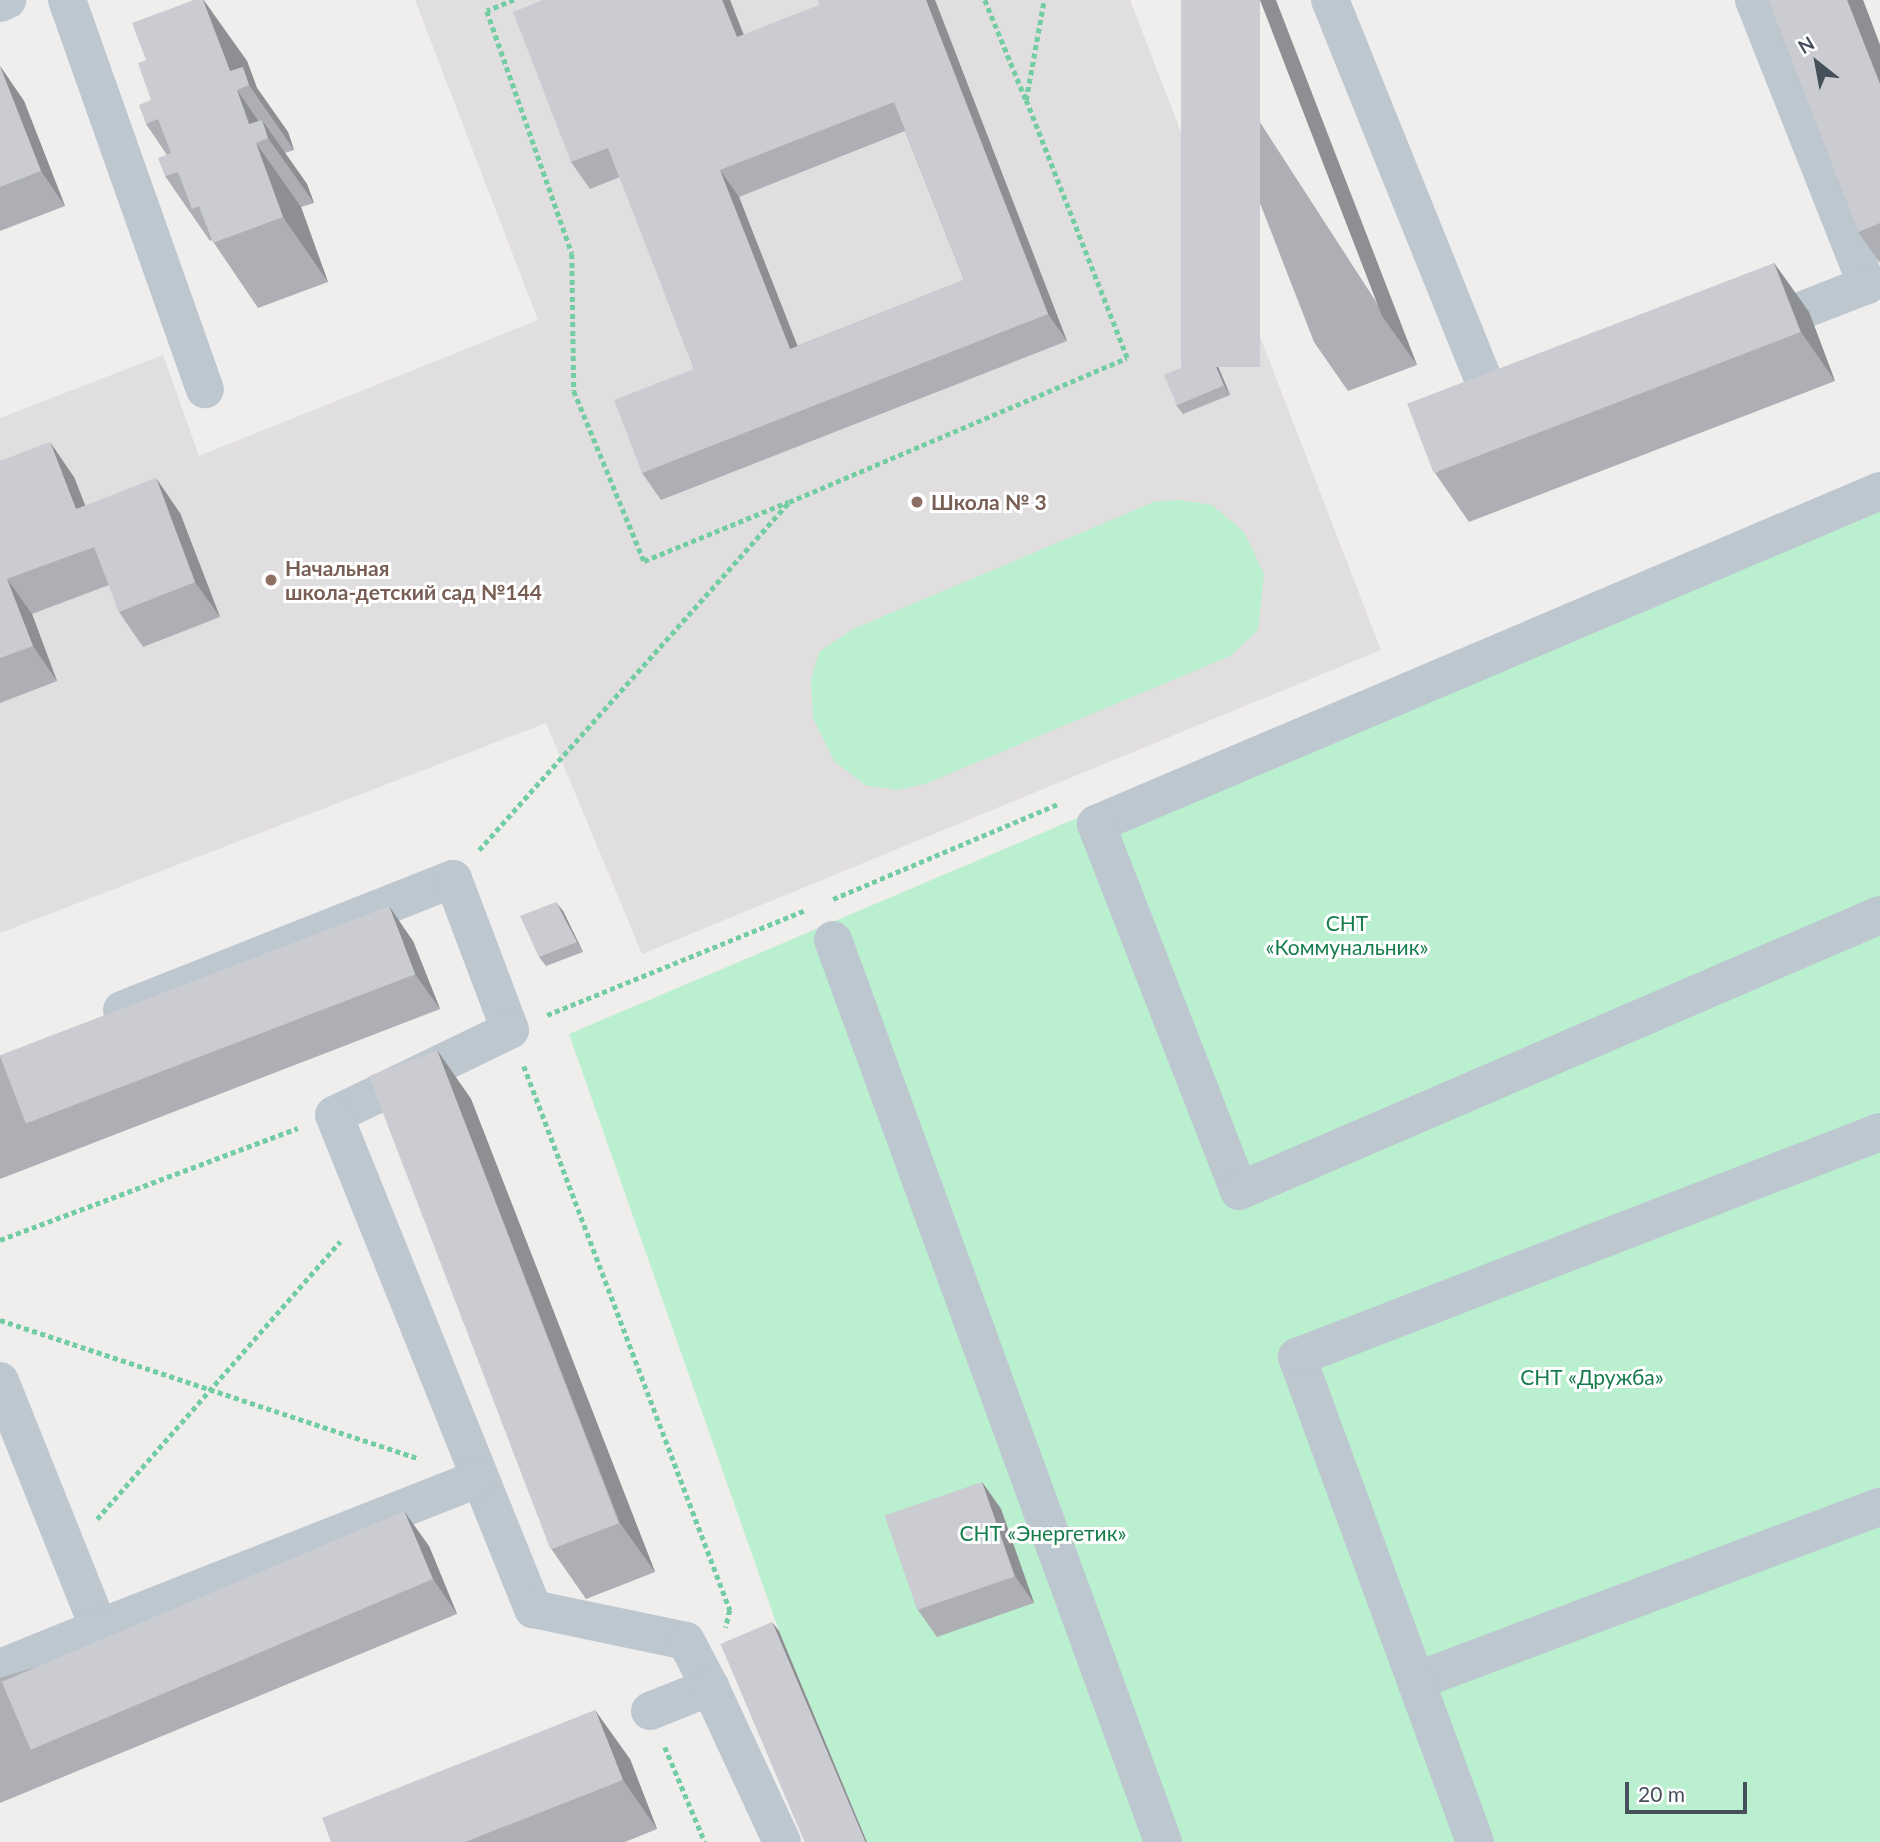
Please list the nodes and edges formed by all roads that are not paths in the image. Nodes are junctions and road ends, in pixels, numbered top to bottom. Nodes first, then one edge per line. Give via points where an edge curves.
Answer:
1 (6, 0) edge
2 (67, 0) edge
3 (1331, 0) edge
4 (1754, 0) edge
5 (0, 2) edge
6 (1724, 341) edge
7 (205, 389) dead end
8 (1542, 412) edge
9 (1880, 491) edge
10 (1880, 915) edge
11 (834, 940) dead end
12 (90, 1023) edge
13 (1880, 1132) edge
14 (0, 1381) edge
15 (479, 1478) junction
16 (1880, 1507) edge
17 (99, 1628) junction
18 (0, 1668) edge
19 (1416, 1681) junction
20 (710, 1687) junction
21 (650, 1711) road end
22 (782, 1842) edge
23 (1163, 1842) edge
24 (1475, 1842) edge

1 - 5 street
2 - 7 street
3 - 8 street via 1503,428
4 - 6 street via 1867,285
9 - 10 street via 1096,824 1239,1191
11 - 23 street
12 - 15 street via 453,879 510,1030 334,1115
13 - 19 street via 1297,1357
14 - 17 street
15 - 17 street
15 - 20 street via 533,1609 686,1641
16 - 19 street
17 - 18 street
19 - 24 street
20 - 21 street
20 - 22 street

